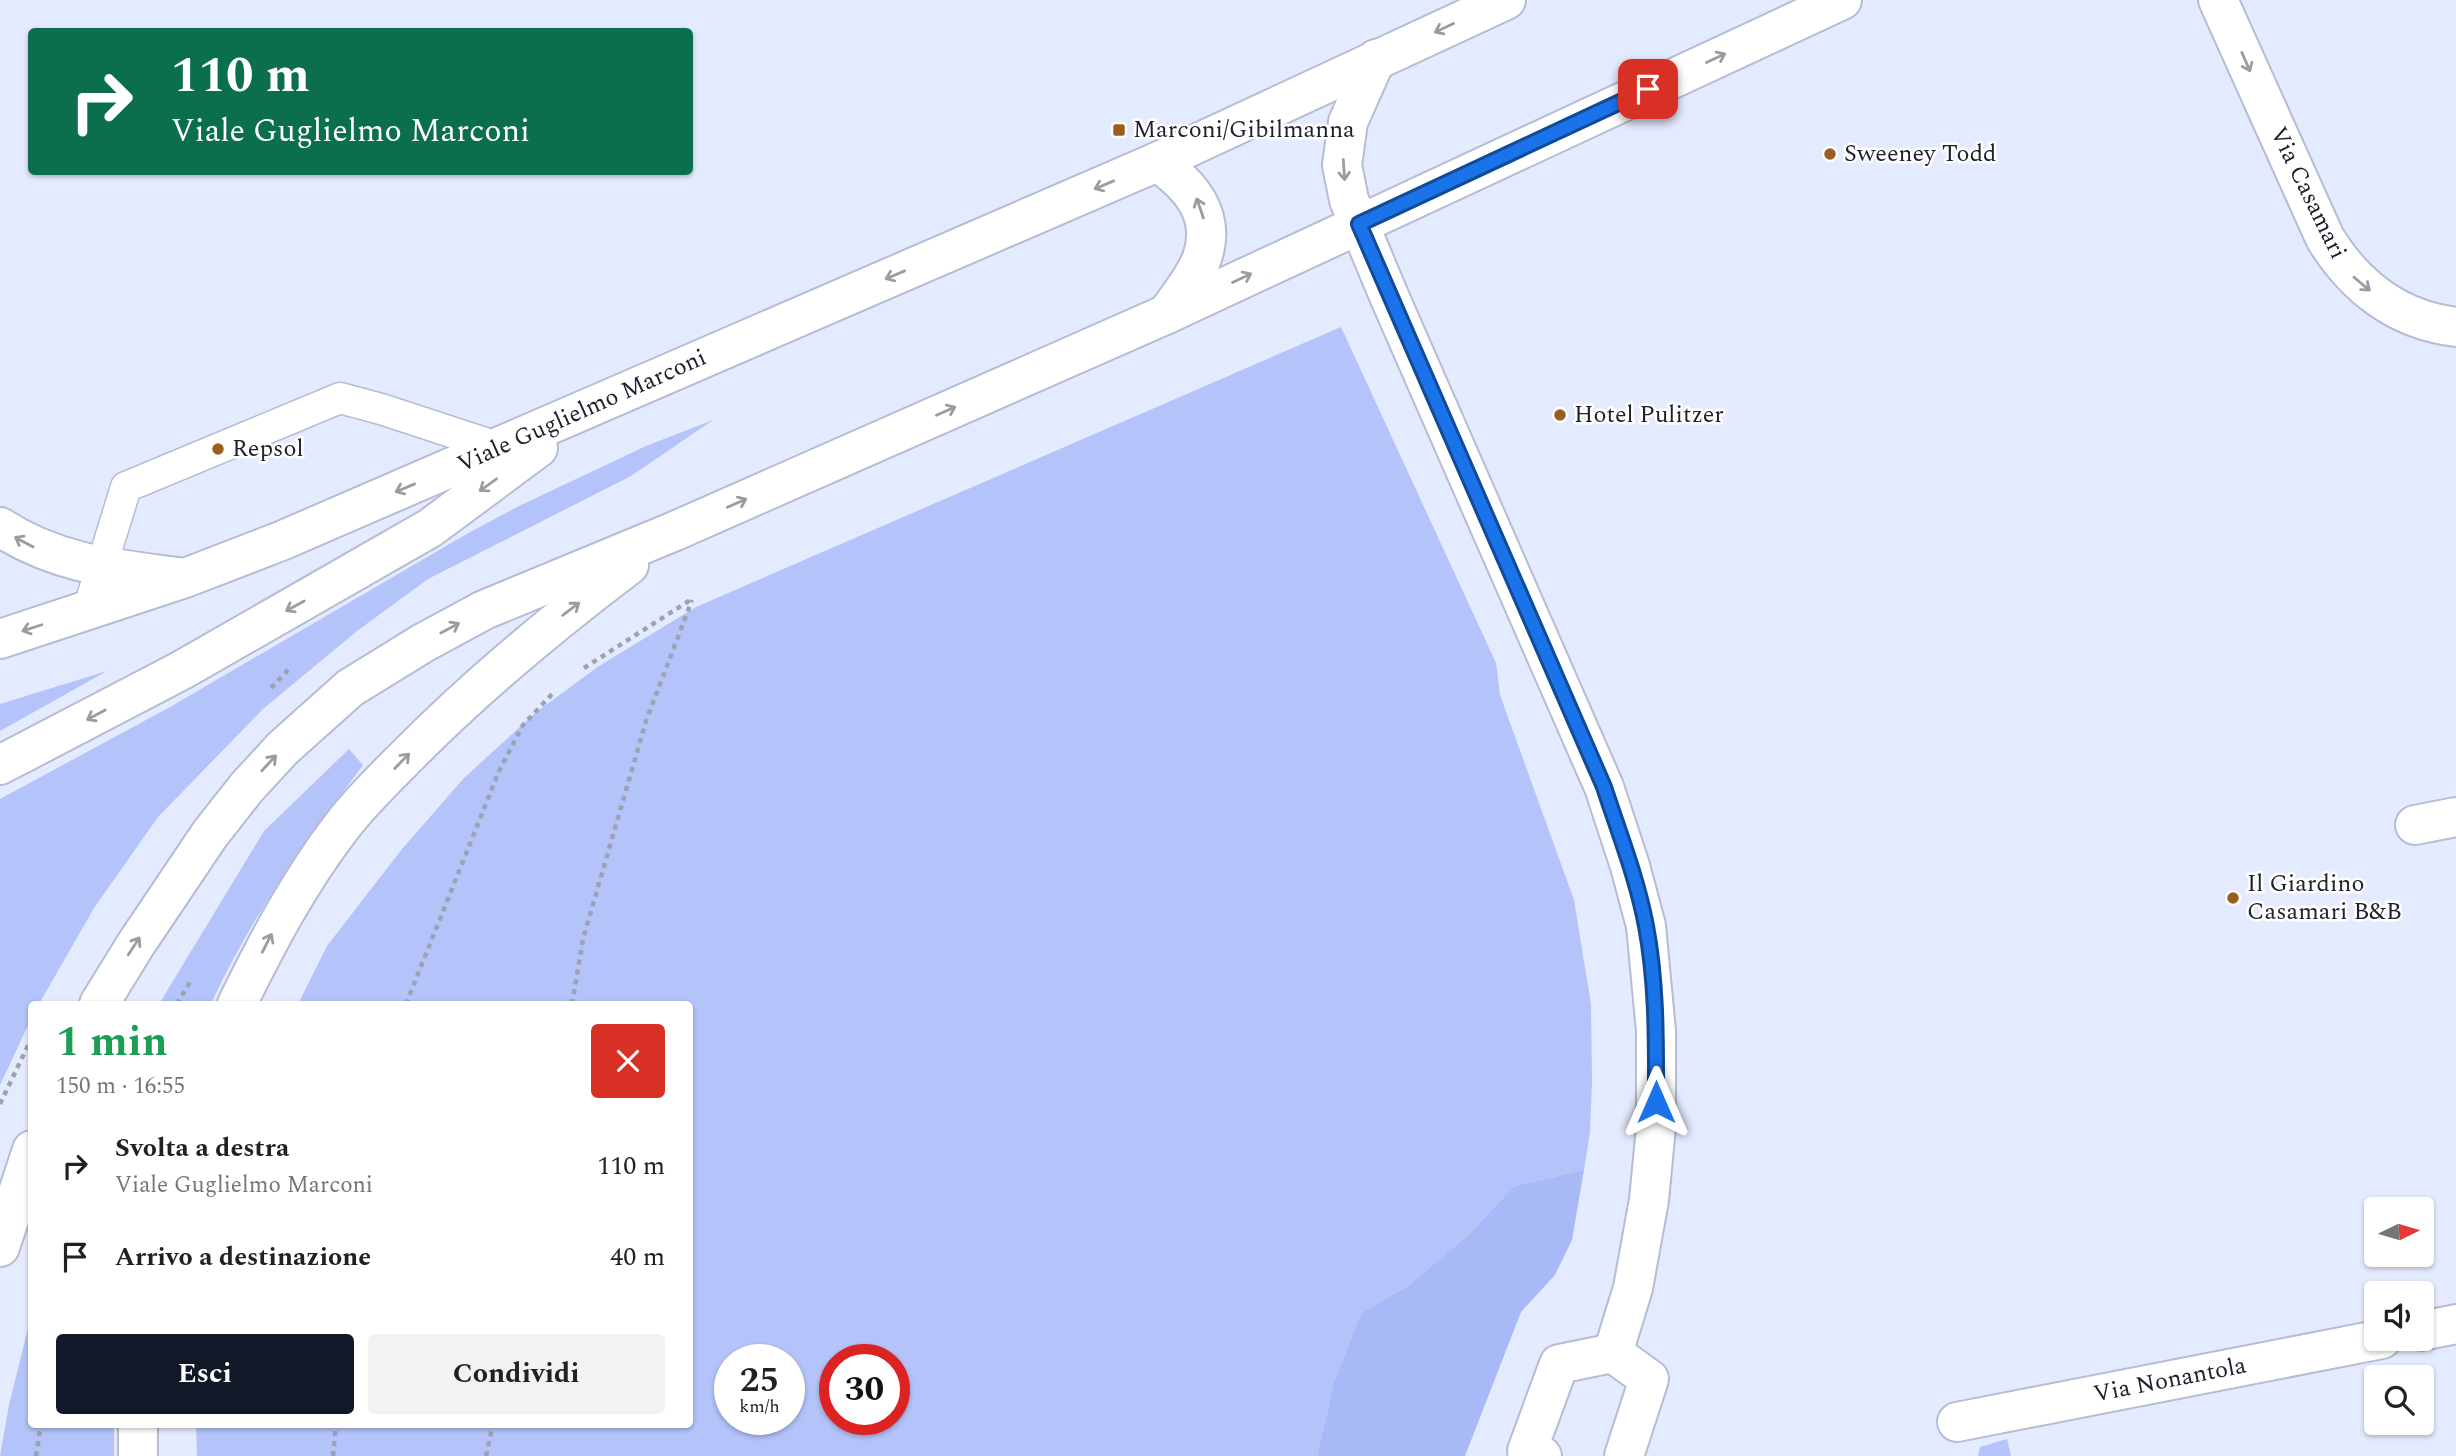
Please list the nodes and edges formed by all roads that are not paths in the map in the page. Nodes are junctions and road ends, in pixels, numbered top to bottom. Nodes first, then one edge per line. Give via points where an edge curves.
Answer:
1 (1506, 0) edge
2 (1842, 0) edge
3 (2218, 0) edge
4 (1377, 60) junction
5 (1157, 162) junction
6 (1359, 224) junction
7 (1167, 314) junction
8 (2456, 327) edge
9 (602, 401) junction
10 (500, 448) junction
11 (0, 527) edge
12 (675, 531) junction
13 (101, 567) junction
14 (185, 578) junction
15 (88, 610) junction
16 (0, 639) edge
17 (0, 765) edge
18 (2456, 817) edge
19 (2415, 825) dead end
20 (101, 1001) edge
21 (239, 1001) edge
22 (28, 1162) edge
23 (0, 1247) edge
24 (2456, 1324) edge
25 (2434, 1329) edge
26 (2364, 1343) edge
27 (1613, 1353) junction
28 (1957, 1422) dead end
29 (138, 1428) edge
30 (138, 1456) edge
31 (1542, 1456) edge
32 (1624, 1456) edge

1 -> 4 main road, Viale Guglielmo Marconi
6 -> 2 main road
3 -> 8 main road, Via Casamari via 2339,261 2357,281 2395,308 2432,324
4 - 5 main road, Viale Guglielmo Marconi
4 -> 6 main road via 1348,122 1344,143 1343,177
7 -> 5 main road via 1196,271 1206,236 1195,195
5 -> 9 main road, Viale Guglielmo Marconi
7 -> 6 main road
6 - 27 main road via 1604,787 1646,926 1656,1031 1656,1126 1633,1288
12 -> 7 main road
9 - 10 main road, Viale Guglielmo Marconi
9 -> 17 main road via 430,528 182,670
10 - 13 lane via 340,398 126,487
10 -> 14 main road, Viale Guglielmo Marconi
13 -> 11 main road via 24,543
20 -> 12 main road via 209,834 283,748 350,688 484,610
21 -> 12 main road via 286,907 368,796 501,667
13 - 14 main road
13 - 15 lane
14 - 15 main road, Viale Guglielmo Marconi
15 -> 16 main road, Viale Guglielmo Marconi
18 - 19 main road
22 - 23 main road
24 - 25 main road
26 - 28 main road, Via Nonantola
27 - 31 main road via 1559,1364 1527,1451
27 - 32 main road via 1649,1378
29 - 30 main road

